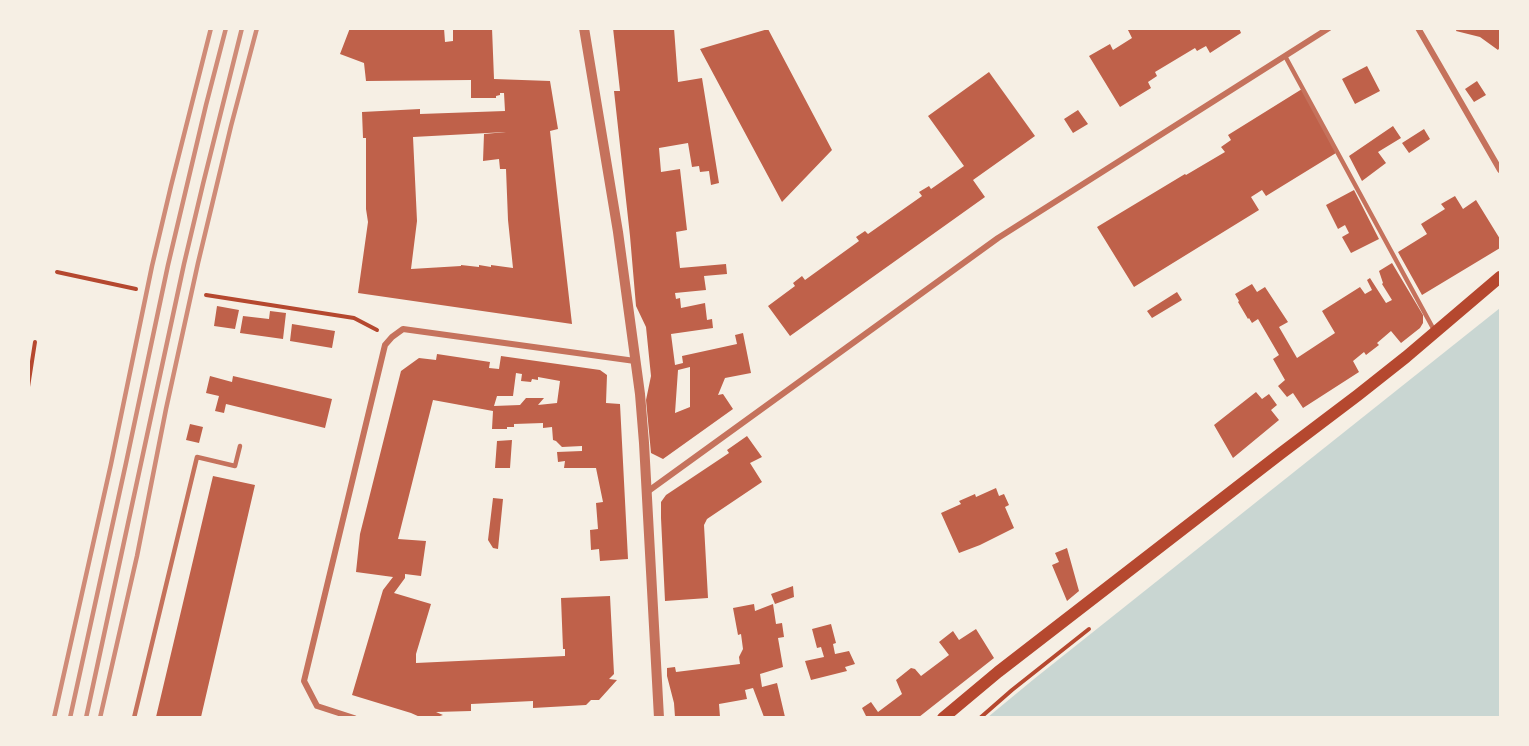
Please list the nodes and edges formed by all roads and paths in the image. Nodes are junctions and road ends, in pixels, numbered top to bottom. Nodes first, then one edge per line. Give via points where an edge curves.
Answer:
1 (584, 28) edge
2 (1329, 28) edge
3 (1418, 28) edge
4 (1285, 56) junction
5 (1500, 170) edge
6 (57, 272) dead end
7 (1500, 277) edge
8 (136, 289) dead end
9 (206, 295) dead end
10 (1435, 333) junction
11 (392, 337) junction
12 (35, 342) dead end
13 (634, 361) junction
14 (28, 387) edge
15 (240, 446) dead end
16 (646, 492) junction
17 (134, 717) edge
18 (354, 717) edge
19 (658, 717) edge
20 (943, 717) edge

1 - 13 street via 618,232
2 - 4 street
3 - 5 street
4 - 10 lane
4 - 16 street via 998,238
6 - 8 path
7 - 10 main road
9 - 11 path via 354,318
10 - 20 main road
11 - 13 street via 403,329
11 - 18 street via 386,345 304,681 317,706
12 - 14 path
13 - 16 street
15 - 17 lane via 235,466 197,457
16 - 19 street

